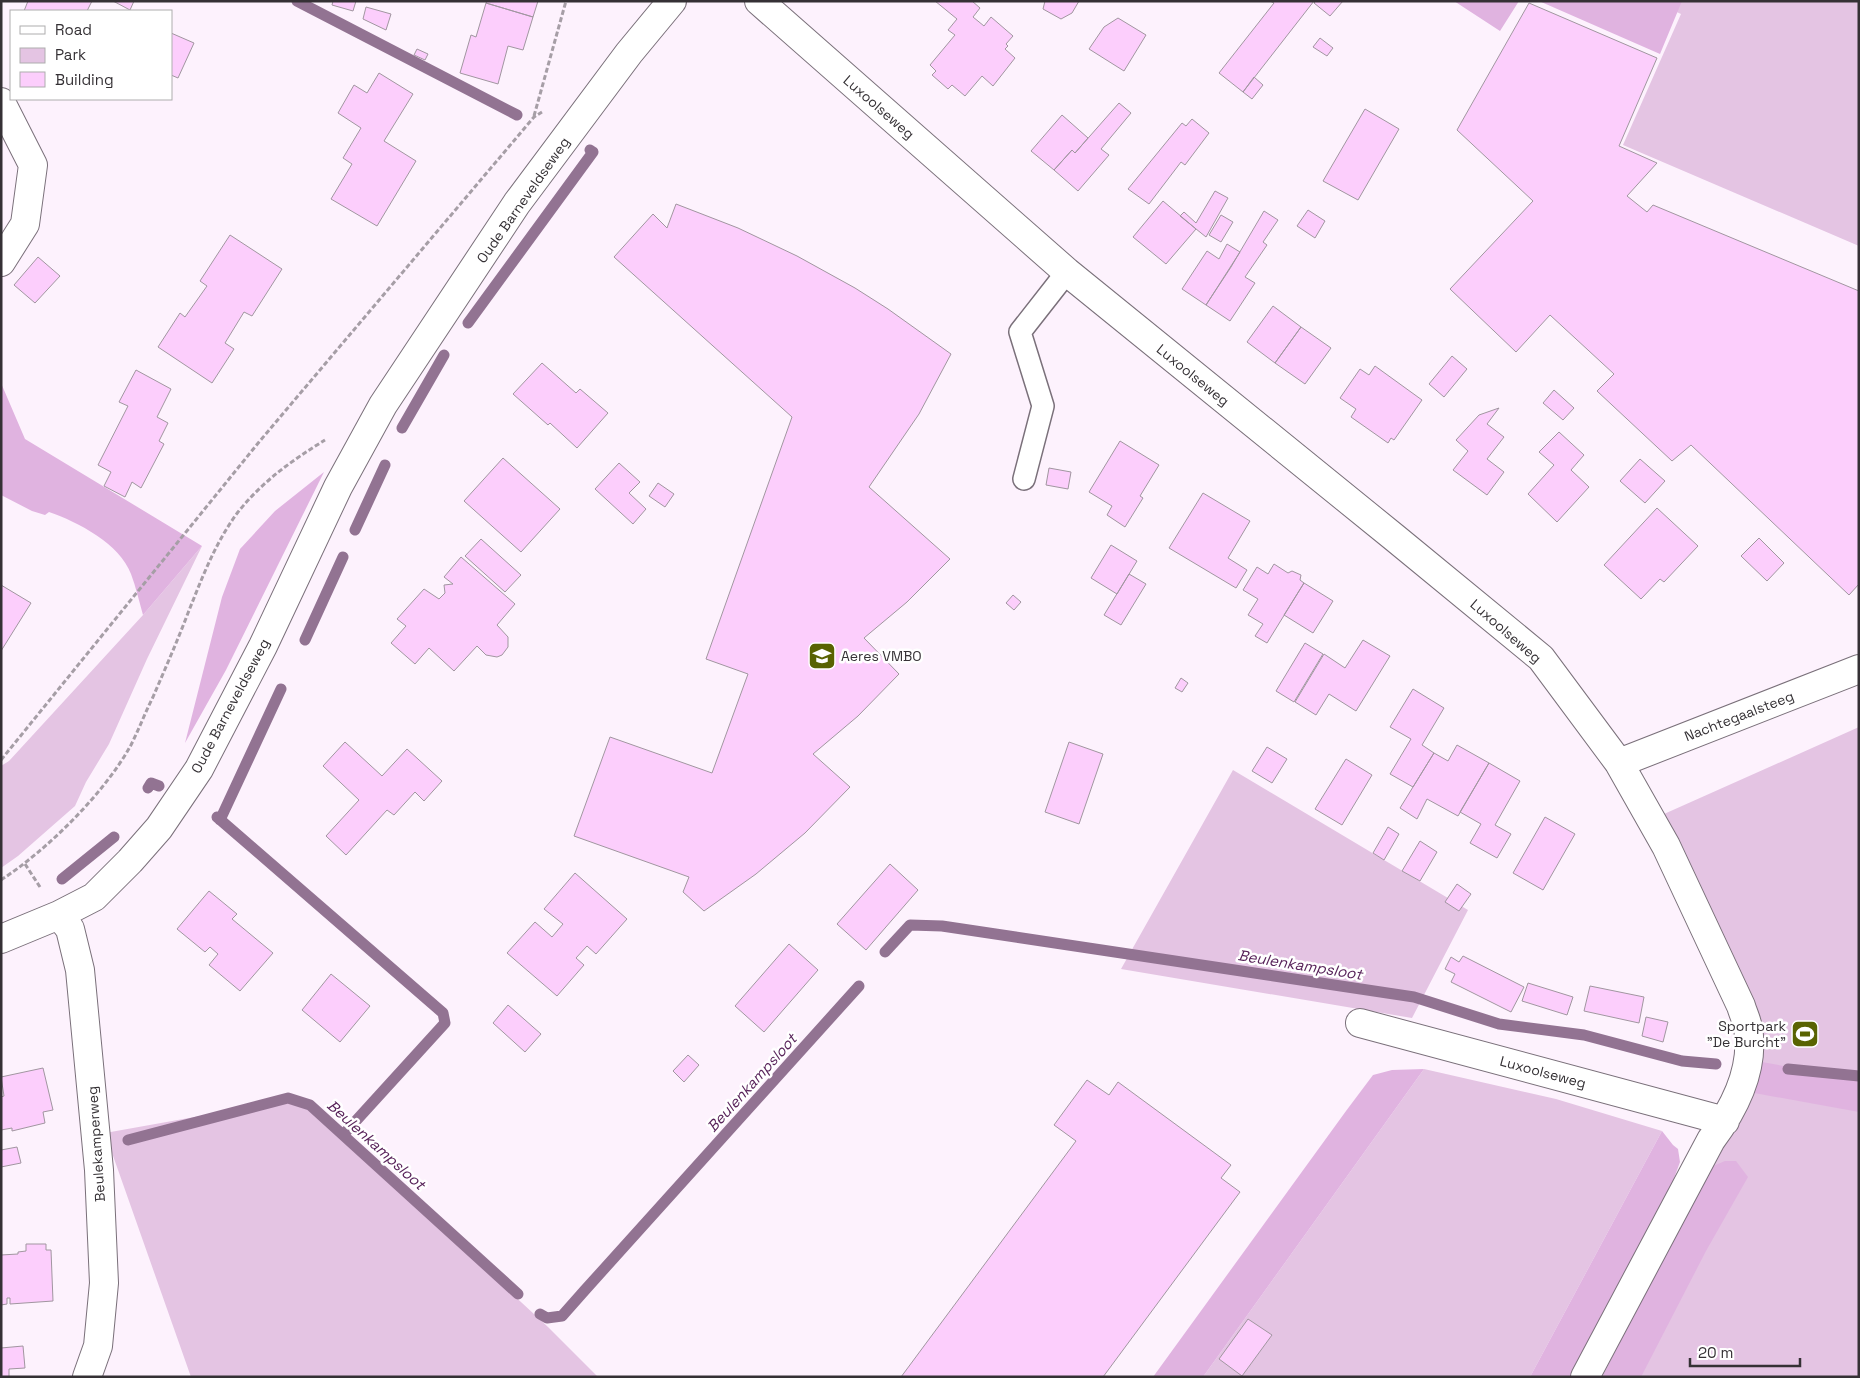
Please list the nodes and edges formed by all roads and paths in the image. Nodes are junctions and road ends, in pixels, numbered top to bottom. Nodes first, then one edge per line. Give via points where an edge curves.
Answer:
1 (566, 1) edge
2 (672, 1) edge
3 (759, 1) edge
4 (1, 102) edge
5 (542, 112) dead end
6 (534, 117) junction
7 (1, 262) edge
8 (1067, 272) junction
9 (332, 436) dead end
10 (1024, 479) dead end
11 (1859, 669) edge
12 (1, 760) edge
13 (1619, 763) junction
14 (1, 880) edge
15 (60, 915) junction
16 (1, 939) edge
17 (1360, 1023) dead end
18 (1725, 1121) junction
19 (87, 1377) edge
20 (1585, 1377) edge

1 - 6 path
2 - 15 street, Oude Barneveldseweg via 629,53 518,203 383,405 338,487 263,646 199,769 159,828 130,860 94,897
3 - 8 street, Luxoolseweg
4 - 7 street via 33,166 25,224
5 - 6 path
6 - 12 path via 259,442
8 - 10 lane via 1020,332 1043,406
8 - 13 street, Luxoolseweg via 1541,658
9 - 14 path via 290,462 239,512 211,556 180,635 126,753 111,775 59,833 25,864
11 - 13 street, Nachtegaalsteeg
13 - 18 street, Luxoolseweg via 1666,846 1741,1006 1748,1028 1749,1053 1742,1086
15 - 16 street, Oude Barneveldseweg
15 - 19 street, Beulekamperweg via 70,929 80,970 99,1170 104,1283 98,1346
17 - 18 street, Luxoolseweg
18 - 20 street, Luxoolseweg via 1711,1140

